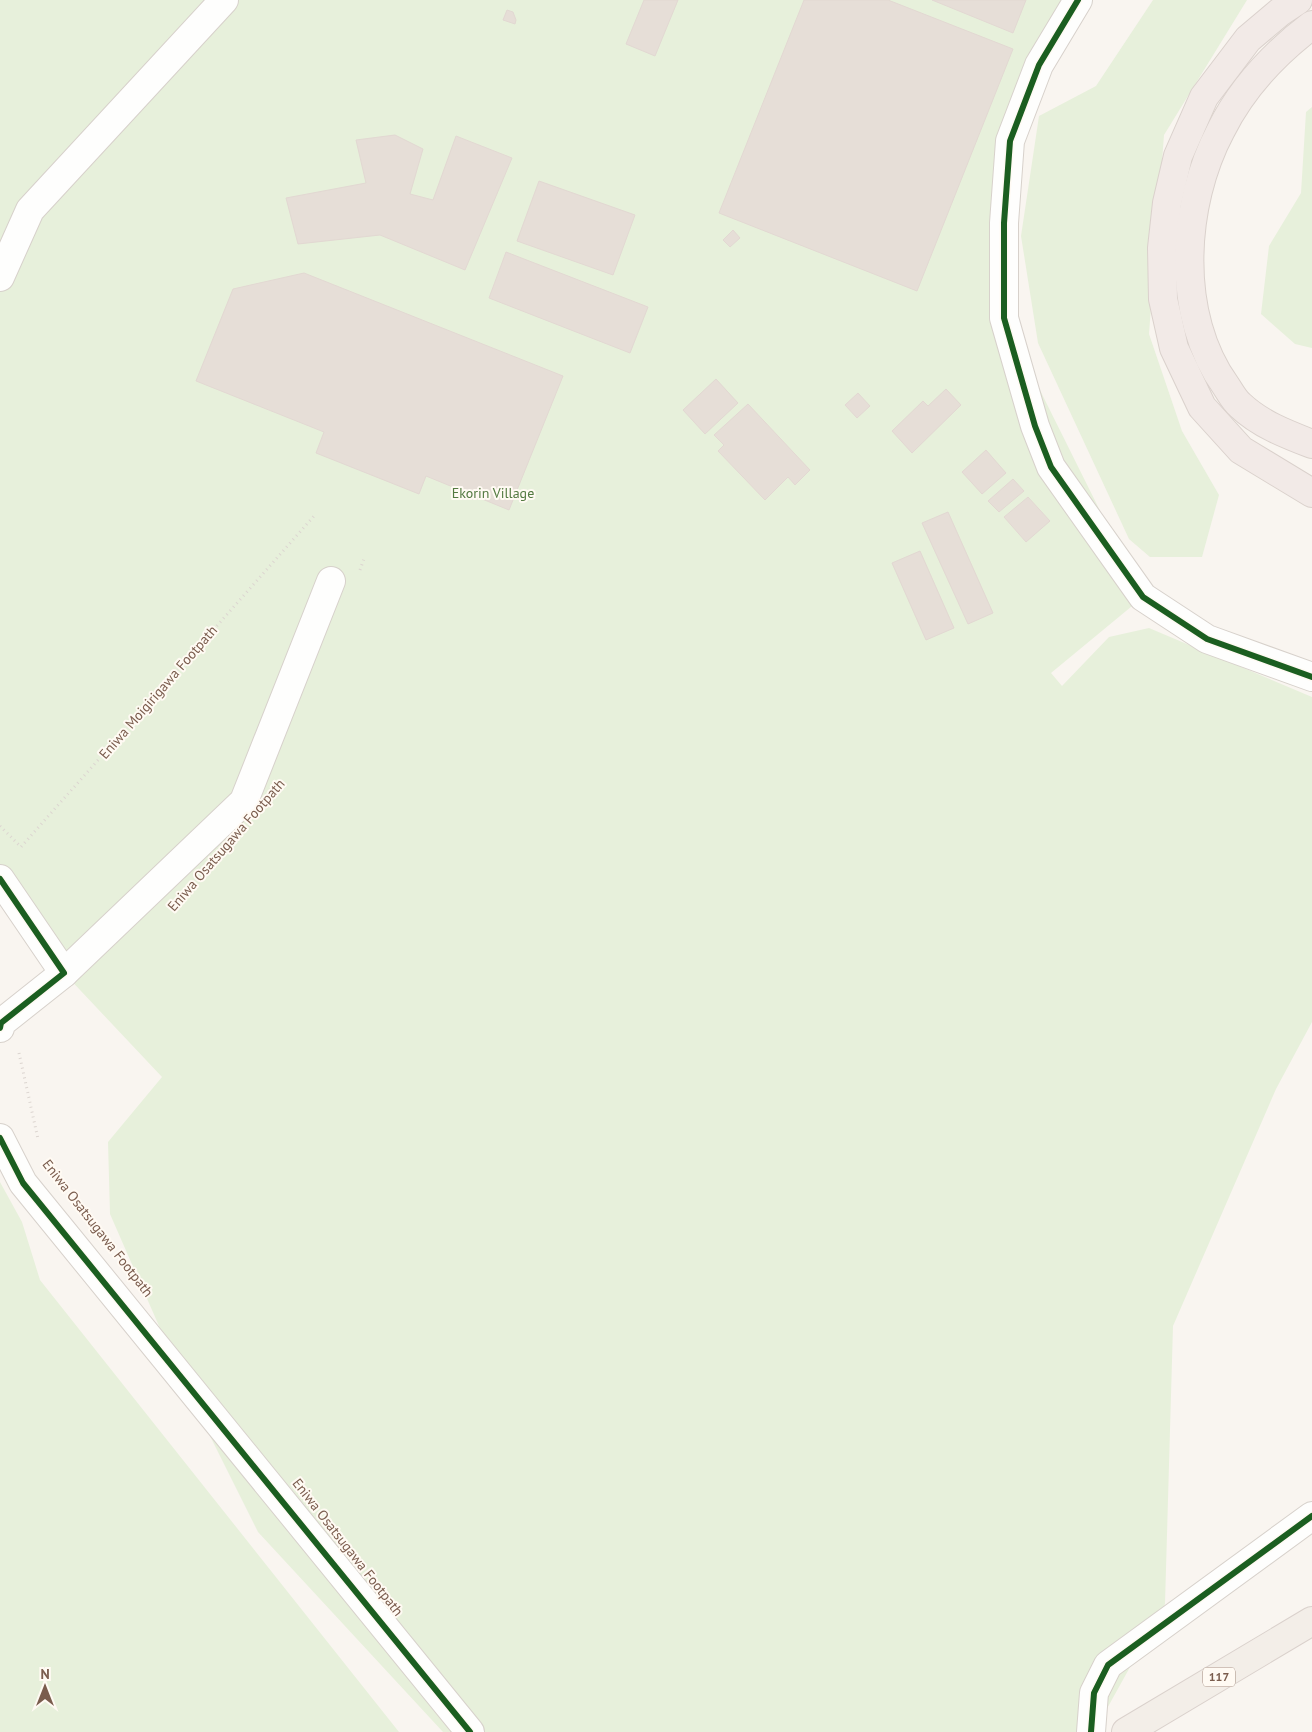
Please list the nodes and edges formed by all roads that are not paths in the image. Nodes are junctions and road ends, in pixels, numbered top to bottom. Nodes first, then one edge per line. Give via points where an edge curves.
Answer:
1 (224, 0) edge
2 (1078, 0) edge
3 (1298, 0) edge
4 (1312, 25) edge
5 (0, 277) edge
6 (1312, 444) edge
7 (1312, 493) edge
8 (331, 581) dead end
9 (1312, 677) edge
10 (0, 879) edge
11 (64, 972) junction
12 (9, 1037) edge
13 (0, 1138) edge
14 (1312, 1516) edge
15 (1312, 1621) edge
16 (470, 1732) edge
17 (1090, 1732) edge
18 (1126, 1732) edge

1 - 5 street via 30,210
2 - 9 street via 1039,65 1010,141 1004,223 1004,318 1036,426 1051,467 1143,597 1206,638
3 - 7 highway via 1248,39 1204,97 1178,156 1167,203 1162,248 1164,299 1174,348 1202,407 1241,450
4 - 6 highway via 1283,47 1246,90 1220,130 1200,186 1190,238 1190,286 1199,336 1215,372 1239,404 1274,430
8 - 11 street via 244,801
10 - 11 street
11 - 12 street via 1,1023
13 - 16 street via 23,1183
14 - 17 street via 1108,1665 1094,1694
15 - 18 main road, 117

